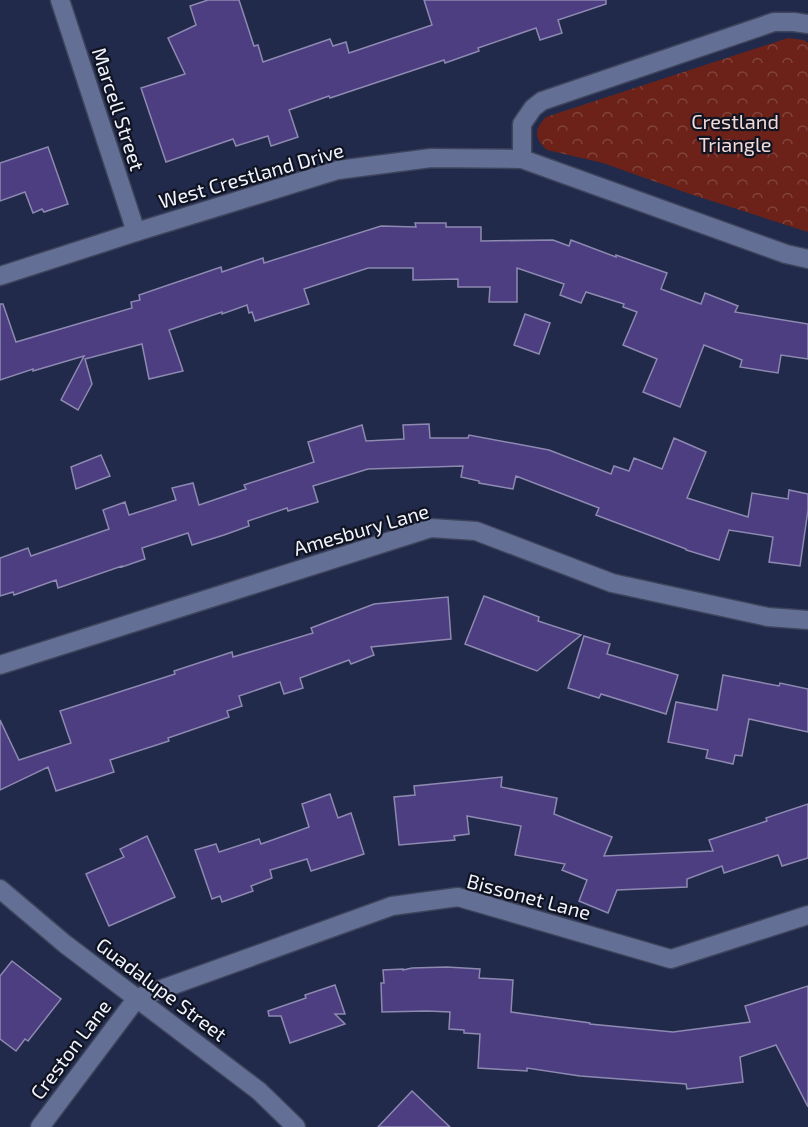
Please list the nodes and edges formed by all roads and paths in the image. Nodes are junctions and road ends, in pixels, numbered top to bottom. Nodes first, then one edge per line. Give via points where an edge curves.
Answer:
1 (60, 0) edge
2 (808, 24) edge
3 (522, 159) junction
4 (136, 232) junction
5 (808, 259) edge
6 (0, 276) edge
7 (808, 621) edge
8 (0, 665) edge
9 (0, 889) edge
10 (808, 915) edge
11 (136, 998) junction
12 (40, 1127) edge
13 (296, 1127) edge

1 - 4 street, Marcell Street
2 - 3 street via 774,22 542,101 522,124
3 - 4 street, West Crestland Drive via 431,158 338,170
3 - 5 street, West Crestland Drive
4 - 6 street, West Crestland Drive
7 - 8 street, Amesbury Lane via 768,617 612,583 476,531 431,528
9 - 11 street, Guadalupe Street
10 - 11 street, Bissonet Lane via 671,959 458,897 392,906
11 - 12 street, Creston Lane
11 - 13 street, Guadalupe Street via 259,1091

